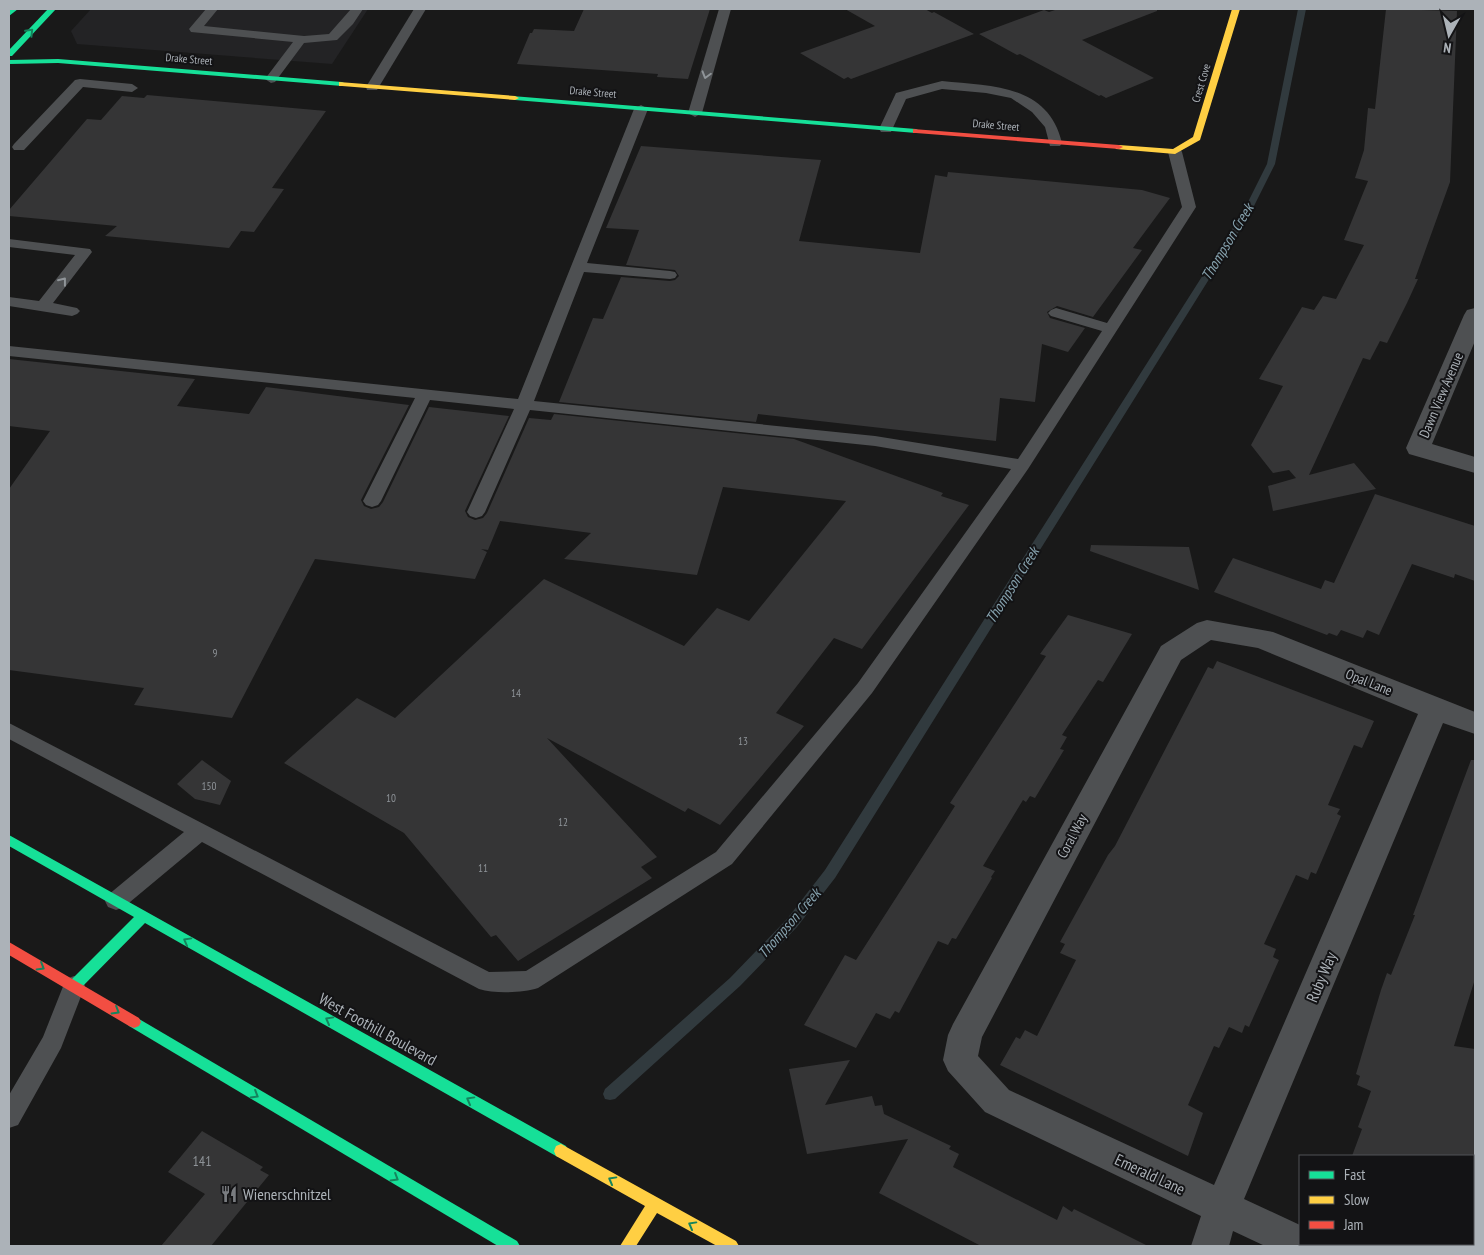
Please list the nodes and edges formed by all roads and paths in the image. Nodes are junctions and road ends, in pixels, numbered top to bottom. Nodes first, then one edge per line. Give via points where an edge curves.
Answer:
1 (14, 9) edge
2 (52, 9) edge
3 (212, 9) edge
4 (357, 9) edge
5 (724, 9) edge
6 (1236, 9) edge
7 (9, 14) edge
8 (417, 14) edge
9 (300, 40) junction
10 (9, 54) edge
11 (9, 62) edge
12 (271, 79) junction
13 (372, 87) junction
14 (132, 88) dead end
15 (641, 109) junction
16 (695, 113) junction
17 (886, 129) junction
18 (1055, 143) junction
19 (14, 147) edge
20 (1175, 152) junction
21 (9, 159) edge
22 (9, 243) edge
23 (578, 267) junction
24 (670, 275) dead end
25 (9, 302) edge
26 (43, 306) junction
27 (72, 311) dead end
28 (1056, 313) dead end
29 (1475, 315) edge
30 (1111, 329) junction
31 (9, 351) edge
32 (425, 394) junction
33 (524, 405) junction
34 (1022, 464) junction
35 (1475, 465) edge
36 (372, 501) dead end
37 (476, 512) dead end
38 (1263, 639) joint
39 (1435, 709) junction
40 (1475, 724) edge
41 (9, 730) edge
42 (200, 831) junction
43 (9, 840) edge
44 (116, 901) junction
45 (143, 916) junction
46 (9, 948) edge
47 (74, 986) junction
48 (997, 1101) joint
49 (9, 1117) edge
50 (654, 1204) junction
51 (1222, 1209) junction
52 (1299, 1244) edge
53 (512, 1246) edge
54 (628, 1246) edge
55 (731, 1246) edge
56 (1210, 1246) edge

1 - 7 street
10 -> 2 street
3 - 9 lane via 196,29
4 - 9 lane via 333,38
5 -> 16 lane
6 - 20 street, Crest Cove via 1197,138
8 - 13 lane
9 - 12 lane
11 - 12 street, Drake Street via 58,61
12 - 13 street, Drake Street
13 - 15 street, Drake Street
14 - 19 lane via 80,83
15 - 16 street, Drake Street
15 - 23 lane
16 - 17 street, Drake Street
17 - 18 street, Drake Street
17 - 18 lane via 901,96 942,84 986,88 1015,95 1037,109 1051,126
18 - 20 street, Drake Street
19 - 21 lane
20 - 30 lane via 1189,207
26 -> 22 lane via 85,252
23 - 24 lane
23 - 33 lane
25 - 26 lane
26 - 27 lane
28 - 30 lane
29 - 35 street, Dawn View Avenue via 1418,448
30 - 34 lane
31 - 32 lane
32 - 33 lane
32 - 36 lane
33 - 34 lane via 875,441
33 - 37 lane
34 - 42 lane via 865,688 724,858 530,981 487,982
38 - 39 street, Opal Lane
38 - 48 street, Coral Way via 1207,630 1170,653 965,1035 960,1060
39 - 40 street, Opal Lane
39 - 51 street, Ruby Way
41 - 42 lane
42 - 44 lane
43 - 44 street, West Foothill Boulevard
44 - 45 street, West Foothill Boulevard
45 - 47 street
50 -> 45 street, West Foothill Boulevard
46 -> 47 street
47 - 49 lane via 53,1041
47 -> 53 street
48 - 51 street, Emerald Lane
50 - 54 street
55 -> 50 street, West Foothill Boulevard
51 - 52 street, Emerald Lane
51 - 56 street, Ruby Way

